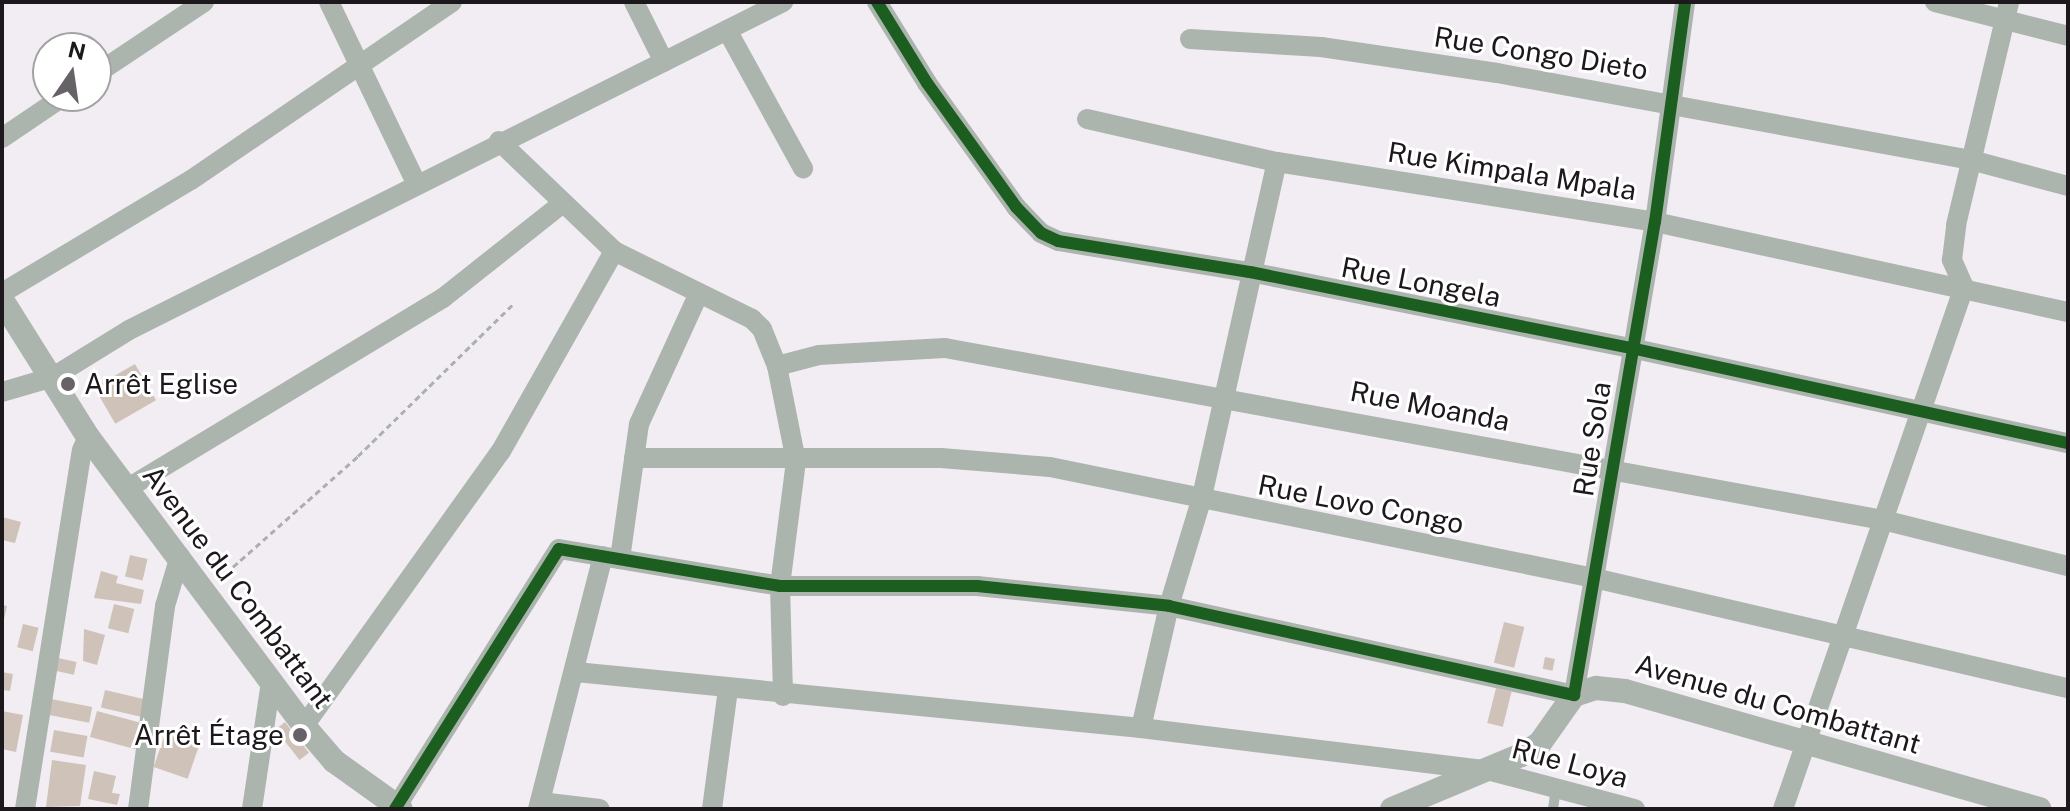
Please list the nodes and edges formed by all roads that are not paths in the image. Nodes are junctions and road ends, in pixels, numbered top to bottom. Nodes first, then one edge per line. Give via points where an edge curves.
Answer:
1 (204, 2) edge
2 (329, 2) edge
3 (452, 2) edge
4 (634, 2) edge
5 (783, 2) edge
6 (877, 2) edge
7 (1685, 2) edge
8 (1935, 2) edge
9 (2006, 10) edge
10 (727, 30) junction
11 (2068, 36) edge
12 (1190, 39) dead end
13 (664, 62) junction
14 (112, 63) edge
15 (362, 64) junction
16 (1672, 103) junction
17 (40, 112) edge
18 (1087, 119) dead end
19 (2, 138) edge
20 (499, 141) junction
21 (1971, 160) junction
22 (1277, 162) junction
23 (803, 168) dead end
24 (416, 183) junction
25 (2068, 186) edge
26 (563, 203) junction
27 (1655, 222) junction
28 (614, 251) junction
29 (1250, 272) junction
30 (1964, 287) junction
31 (2, 293) edge
32 (699, 293) junction
33 (2, 300) edge
34 (2068, 312) edge
35 (1631, 348) junction
36 (777, 366) junction
37 (53, 377) junction
38 (2, 392) edge
39 (1224, 395) junction
40 (1919, 408) junction
41 (88, 437) junction
42 (2068, 443) edge
43 (634, 458) junction
44 (796, 461) junction
45 (1612, 469) junction
46 (128, 488) junction
47 (1201, 501) junction
48 (1883, 520) junction
49 (180, 556) junction
50 (612, 558) junction
51 (2068, 566) edge
52 (1594, 578) junction
53 (780, 586) junction
54 (1169, 606) junction
55 (1844, 633) junction
56 (576, 672) junction
57 (271, 682) junction
58 (2068, 688) edge
59 (728, 689) junction
60 (1574, 695) junction
61 (783, 696) junction
62 (304, 726) junction
63 (1141, 728) junction
64 (1807, 744) junction
65 (1491, 771) junction
66 (1556, 787) junction
67 (539, 805) edge
68 (398, 808) edge
69 (25, 809) edge
70 (138, 809) edge
71 (252, 809) edge
72 (600, 809) edge
73 (712, 809) edge
74 (1392, 809) edge
75 (1553, 809) edge
76 (1635, 809) edge
77 (1783, 809) edge
78 (2040, 809) edge

1 - 14 street
2 - 15 street
3 - 15 street
4 - 13 street
5 - 10 street
6 - 29 street, Rue Longela via 927,83 1041,233 1076,246
7 - 16 street, Rue Sola
8 - 9 street
9 - 11 street
9 - 21 street
10 - 13 street
10 - 23 street
12 - 16 street, Rue Congo Dieto via 1321,47
13 - 20 street
15 - 24 street
15 - 31 street via 191,180
16 - 21 street, Rue Congo Dieto
16 - 27 street, Rue Sola
17 - 19 street
18 - 22 street, Rue Kimpala Mpala
20 - 24 street
20 - 26 street
21 - 25 street, Rue Congo Dieto
21 - 30 street via 1952,260
22 - 27 street, Rue Kimpala Mpala
22 - 29 street
24 - 37 street via 129,330
26 - 28 street
26 - 46 street via 443,298
27 - 30 street, Rue Kimpala Mpala
27 - 35 street, Rue Sola
28 - 32 street
28 - 62 street via 501,451 416,577
29 - 35 street, Rue Longela
29 - 39 street
30 - 34 street, Rue Kimpala Mpala
30 - 40 street
32 - 36 street via 752,319 762,329
32 - 43 street via 644,409
33 - 37 street, Avenue du Combattant
35 - 40 street, Rue Longela
35 - 45 street, Rue Sola
36 - 39 street, Rue Moanda via 845,353 945,348
36 - 44 street
37 - 38 street
37 - 41 street, Avenue du Combattant
39 - 45 street, Rue Moanda
39 - 47 street
40 - 42 street, Rue Longela
40 - 48 street
41 - 46 street, Avenue du Combattant
41 - 69 street
43 - 44 street, Rue Lovo Congo
43 - 50 street
44 - 47 street, Rue Lovo Congo via 941,458 1050,467
44 - 53 street
45 - 48 street, Rue Moanda
45 - 52 street, Rue Sola
46 - 49 street, Avenue du Combattant
47 - 52 street, Rue Lovo Congo
47 - 54 street
48 - 51 street, Rue Moanda
48 - 55 street
49 - 57 street, Avenue du Combattant
49 - 70 street via 165,606
50 - 53 street
50 - 56 street
50 - 68 street via 567,548 552,554
52 - 55 street, Rue Lovo Congo
52 - 60 street, Rue Sola
53 - 54 street via 977,586
53 - 61 street
54 - 60 street
54 - 63 street
55 - 58 street, Rue Lovo Congo
55 - 64 street
56 - 59 street, Rue Loya
56 - 67 street
57 - 62 street, Avenue du Combattant
57 - 71 street
59 - 61 street, Rue Loya
59 - 73 street
60 - 64 street, Avenue du Combattant via 1596,688 1625,691
60 - 65 street via 1540,743
61 - 63 street, Rue Loya
62 - 68 street, Avenue du Combattant via 334,761
63 - 65 street, Rue Loya
64 - 77 street
64 - 78 street, Avenue du Combattant
65 - 66 street, Rue Loya
65 - 74 street
66 - 75 lane
66 - 76 street, Rue Loya
67 - 72 street

